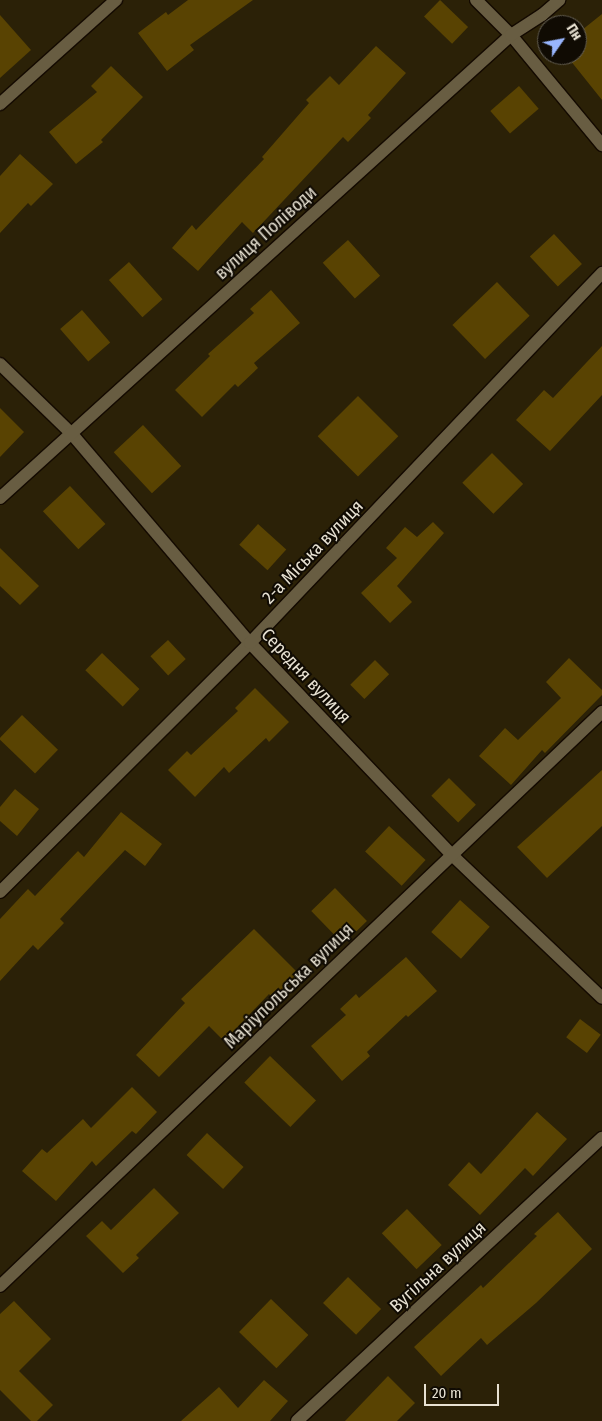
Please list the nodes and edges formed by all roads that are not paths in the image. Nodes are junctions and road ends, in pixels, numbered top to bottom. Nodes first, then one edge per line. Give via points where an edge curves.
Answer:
1 (116, 0) edge
2 (476, 0) edge
3 (559, 0) edge
4 (511, 35) junction
5 (0, 104) edge
6 (602, 145) edge
7 (602, 273) edge
8 (0, 364) edge
9 (71, 433) junction
10 (0, 498) edge
11 (250, 643) junction
12 (602, 712) edge
13 (452, 855) junction
14 (0, 892) edge
15 (602, 998) edge
16 (602, 1138) edge
17 (0, 1286) edge
18 (297, 1421) edge

1 - 5 street
2 - 4 street
3 - 4 street, вулиця Поліводи via 542,16
4 - 6 street
4 - 9 street, вулиця Поліводи
7 - 11 street, 2-а Міська вулиця
8 - 9 street, Середня вулиця
9 - 10 street, вулиця Поліводи
9 - 11 street, Середня вулиця
11 - 13 street, Середня вулиця
11 - 14 street, 2-а Міська вулиця
12 - 13 street, Маріупольська вулиця
13 - 15 street, Середня вулиця
13 - 17 street, Маріупольська вулиця
16 - 18 street, Вугільна вулиця

